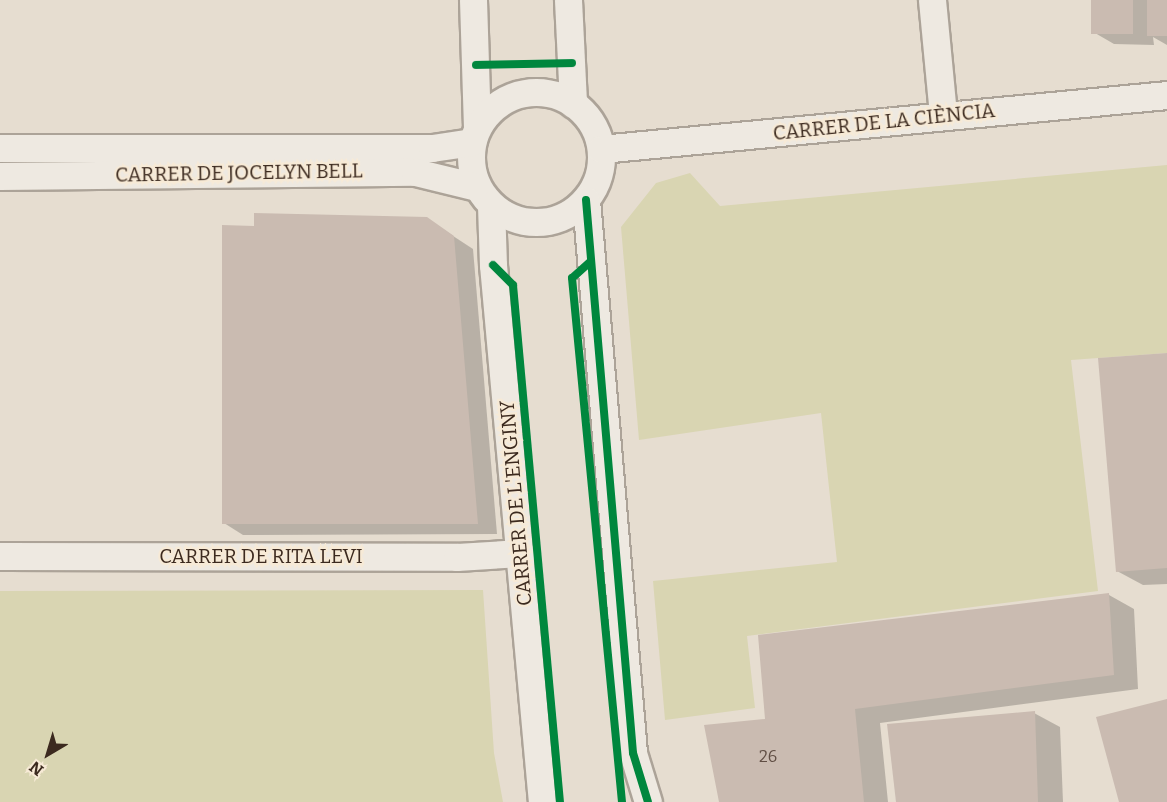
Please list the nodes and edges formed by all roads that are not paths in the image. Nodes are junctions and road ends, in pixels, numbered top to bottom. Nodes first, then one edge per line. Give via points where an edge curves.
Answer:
1 (473, 0) edge
2 (568, 0) edge
3 (932, 0) edge
4 (1167, 95) edge
5 (573, 104) junction
6 (943, 115) junction
7 (475, 135) junction
8 (0, 148) edge
9 (601, 149) junction
10 (0, 176) edge
11 (484, 196) junction
12 (586, 200) junction
13 (521, 553) junction
14 (0, 556) edge
15 (542, 802) edge
16 (648, 802) edge

1 - 7 street
2 - 5 street
3 - 6 street
4 - 6 street, CARRER DE LA CIÈNCIA
5 - 7 street via 552,94 525,93 491,110
5 - 9 street via 596,132
6 - 9 street, CARRER DE LA CIÈNCIA
7 - 8 street, CARRER DE JOCELYN BELL via 432,148
7 - 11 street via 471,165
9 - 12 street via 597,180
10 - 11 street, CARRER DE JOCELYN BELL via 415,172
11 - 12 street via 520,221 542,223 564,217
11 - 13 street, CARRER DE L'ENGINY
12 - 16 street via 633,753
13 - 14 street, CARRER DE RITA LEVI via 457,557
13 - 15 street, CARRER DE L'ENGINY

